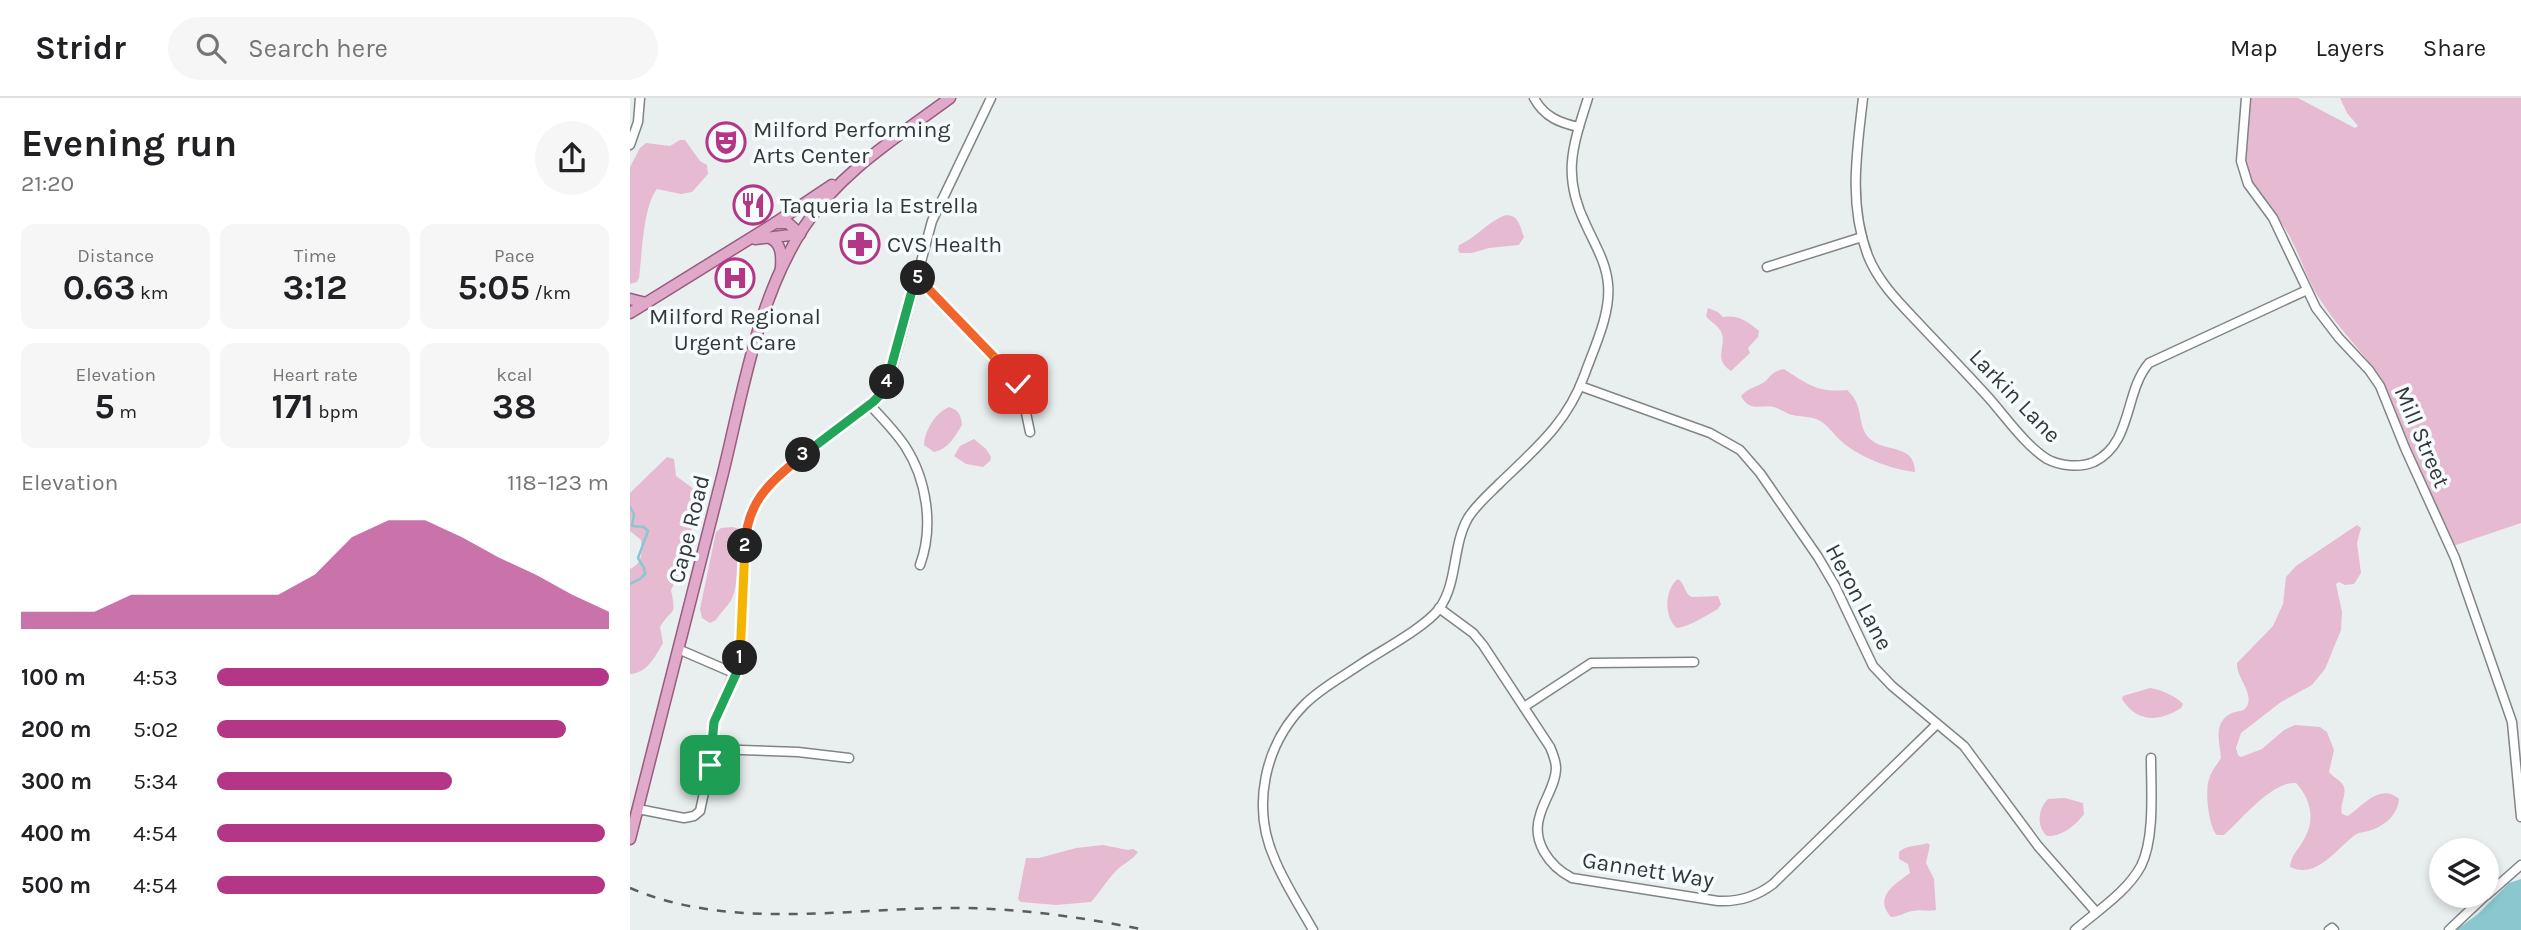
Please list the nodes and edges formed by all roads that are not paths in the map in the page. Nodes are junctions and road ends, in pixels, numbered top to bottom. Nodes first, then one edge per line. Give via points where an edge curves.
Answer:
1 (640, 98) edge
2 (950, 98) edge
3 (991, 98) edge
4 (1534, 98) edge
5 (1588, 98) edge
6 (1863, 98) edge
7 (2246, 98) edge
8 (1579, 127) junction
9 (630, 145) edge
10 (842, 180) junction
11 (771, 225) junction
12 (800, 234) junction
13 (766, 237) junction
14 (1862, 237) junction
15 (746, 243) junction
16 (1767, 267) dead end
17 (780, 272) junction
18 (916, 276) junction
19 (2307, 290) junction
20 (630, 299) edge
21 (646, 303) junction
22 (630, 313) edge
23 (1580, 386) junction
24 (870, 405) junction
25 (1030, 432) dead end
26 (920, 565) dead end
27 (1439, 608) junction
28 (678, 649) junction
29 (1694, 663) dead end
30 (736, 674) junction
31 (1524, 707) junction
32 (1936, 724) junction
33 (711, 748) junction
34 (849, 758) dead end
35 (2151, 758) dead end
36 (638, 809) junction
37 (2521, 817) edge
38 (630, 839) edge
39 (2521, 865) edge
40 (2499, 884) edge
41 (2472, 908) edge
42 (2096, 912) junction
43 (1313, 930) edge
44 (2076, 930) edge
45 (2449, 930) edge

1 - 9 street
2 - 10 main road
3 - 18 street via 933,218
4 - 8 street via 1549,117
5 - 8 street
6 - 14 street, Larkin Lane via 1854,188
7 - 19 street, Mill Street via 2241,150 2245,178 2273,218
8 - 23 street via 1570,164 1572,185 1609,286 1603,320
10 - 11 main road
10 - 12 main road, Cape Road
11 - 12 main road via 788,223
11 - 15 main road
12 - 13 main road
12 - 17 main road, Cape Road
13 - 15 main road
13 - 17 main road via 779,247
14 - 16 street
14 - 19 street, Larkin Lane via 1868,257 1891,293 2042,454 2066,465 2094,462 2112,449 2136,383 2149,363
15 - 21 main road
17 - 28 main road, Cape Road via 754,350
18 - 24 street via 891,373
18 - 25 street via 1016,382
19 - 37 street, Mill Street via 2331,329 2380,386 2455,558 2512,722
20 - 21 main road
21 - 22 main road
23 - 27 street via 1554,430 1467,520
23 - 32 street, Heron Lane via 1710,433 1740,450 1818,557 1873,666
24 - 26 street via 902,442 921,480 927,528
24 - 30 street via 787,468 754,505 745,539
27 - 31 street, Gannett Way via 1473,633
27 - 43 street via 1316,694 1289,723 1274,750 1263,793 1265,829 1275,861
28 - 30 street
28 - 36 main road, Cape Road
29 - 31 street via 1591,663
30 - 33 street via 714,722
31 - 32 street, Gannett Way via 1555,761 1555,775 1538,825 1543,851 1554,866 1572,878 1729,901 1750,898 1773,884
32 - 42 street, Heron Lane via 1964,746 2038,846
33 - 34 street
33 - 36 street via 702,805 696,815 681,818
35 - 42 street via 2150,822 2142,865
36 - 38 main road, Cape Road
39 - 40 street
41 - 45 street
42 - 44 street

